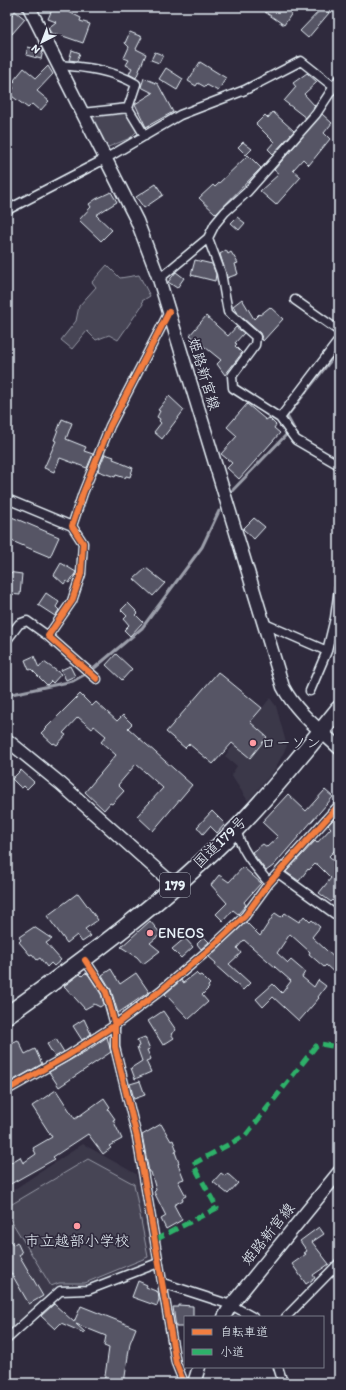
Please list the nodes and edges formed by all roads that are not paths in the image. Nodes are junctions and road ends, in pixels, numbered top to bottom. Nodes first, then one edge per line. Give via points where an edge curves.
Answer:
1 (29, 7) edge
2 (58, 65) junction
3 (339, 79) edge
4 (334, 87) junction
5 (128, 108) junction
6 (82, 113) junction
7 (145, 136) junction
8 (105, 159) junction
9 (7, 210) edge
10 (208, 238) junction
11 (159, 279) junction
12 (294, 300) dead end
13 (169, 312) junction
14 (339, 331) edge
15 (339, 340) edge
16 (280, 418) junction
17 (339, 465) edge
18 (7, 499) edge
19 (72, 526) junction
20 (339, 588) edge
21 (265, 624) junction
22 (48, 636) junction
23 (7, 640) edge
24 (327, 651) junction
25 (98, 679) dead end
26 (310, 691) dead end
27 (339, 709) edge
28 (321, 731) junction
29 (7, 740) edge
30 (339, 748) edge
31 (339, 805) edge
32 (236, 829) junction
33 (278, 873) junction
34 (269, 883) junction
35 (175, 886) junction
36 (339, 917) edge
37 (85, 960) junction
38 (7, 1015) edge
39 (115, 1025) junction
40 (7, 1090) edge
41 (339, 1172) edge
42 (158, 1263) junction
43 (339, 1263) edge
44 (163, 1283) junction
45 (231, 1305) junction
46 (225, 1316) edge
47 (251, 1316) edge
48 (287, 1316) edge
49 (7, 1338) edge
50 (199, 1368) edge
51 (278, 1368) edge
52 (184, 1383) edge
53 (194, 1383) edge
54 (283, 1383) edge

1 - 2 main road, 姫路新宮線
2 - 5 street via 107,71 136,84
2 - 6 main road, 姫路新宮線
3 - 4 street
4 - 7 street via 301,61 245,90 180,115
4 - 10 street via 295,139 225,212
5 - 6 street
5 - 7 street
6 - 8 main road, 姫路新宮線
7 - 8 street
8 - 9 street
8 - 11 main road, 姫路新宮線 via 137,221
10 - 11 street
10 - 16 street via 221,273 228,312 256,337 255,345 232,376 233,388
11 - 13 main road, 姫路新宮線
12 - 14 street
13 - 19 street via 110,426
13 - 21 main road, 姫路新宮線
15 - 16 street
16 - 17 street via 296,440
18 - 19 street
19 - 22 street via 83,543 81,574 72,601
20 - 24 street
21 - 24 street
21 - 28 main road, 姫路新宮線 via 283,686 290,701
22 - 23 street via 27,621 19,624
22 - 25 street
24 - 26 street
27 - 28 highway, 国道179号 / 179
28 - 30 main road, 姫路新宮線
28 - 32 highway, 国道179号 / 179
29 - 35 main road via 61,784
31 - 33 street
32 - 34 street via 247,856
32 - 35 highway, 国道179号 / 179
33 - 34 street
33 - 36 street
34 - 39 street via 244,916 212,947
35 - 37 highway, 国道179号 / 179
37 - 38 highway, 国道179号 / 179
37 - 39 street via 106,992
39 - 40 street
39 - 42 street via 116,1047 137,1137
41 - 45 main road, 姫路新宮線
42 - 44 street
42 - 49 street via 88,1290 60,1291
43 - 48 street
44 - 45 street
44 - 52 street via 176,1363
45 - 46 main road, 姫路新宮線
45 - 47 street
50 - 53 main road
51 - 54 street

